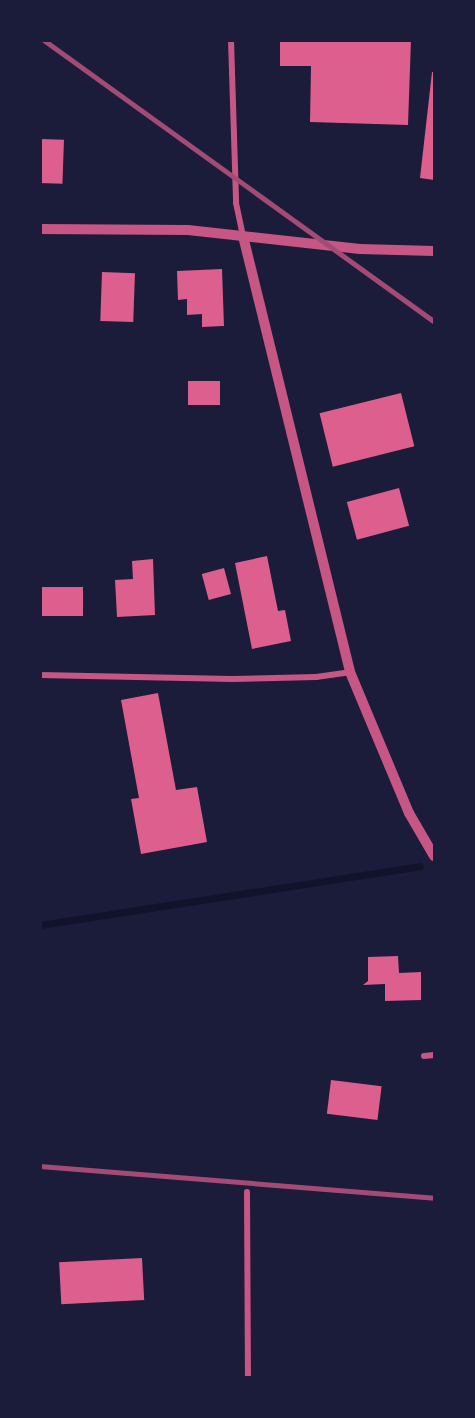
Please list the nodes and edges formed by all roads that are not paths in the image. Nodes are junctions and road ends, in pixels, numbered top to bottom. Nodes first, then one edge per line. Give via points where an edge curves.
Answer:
1 (231, 40) edge
2 (40, 229) edge
3 (243, 236) junction
4 (435, 251) edge
5 (350, 672) junction
6 (40, 675) edge
7 (435, 856) edge
8 (435, 1055) edge
9 (424, 1056) dead end
10 (247, 1192) dead end
11 (248, 1377) edge

1 - 3 street via 236,203
2 - 3 street via 188,230
3 - 4 street via 360,249
3 - 5 street
5 - 6 street via 232,679
5 - 7 street via 409,813
8 - 9 street
10 - 11 street

